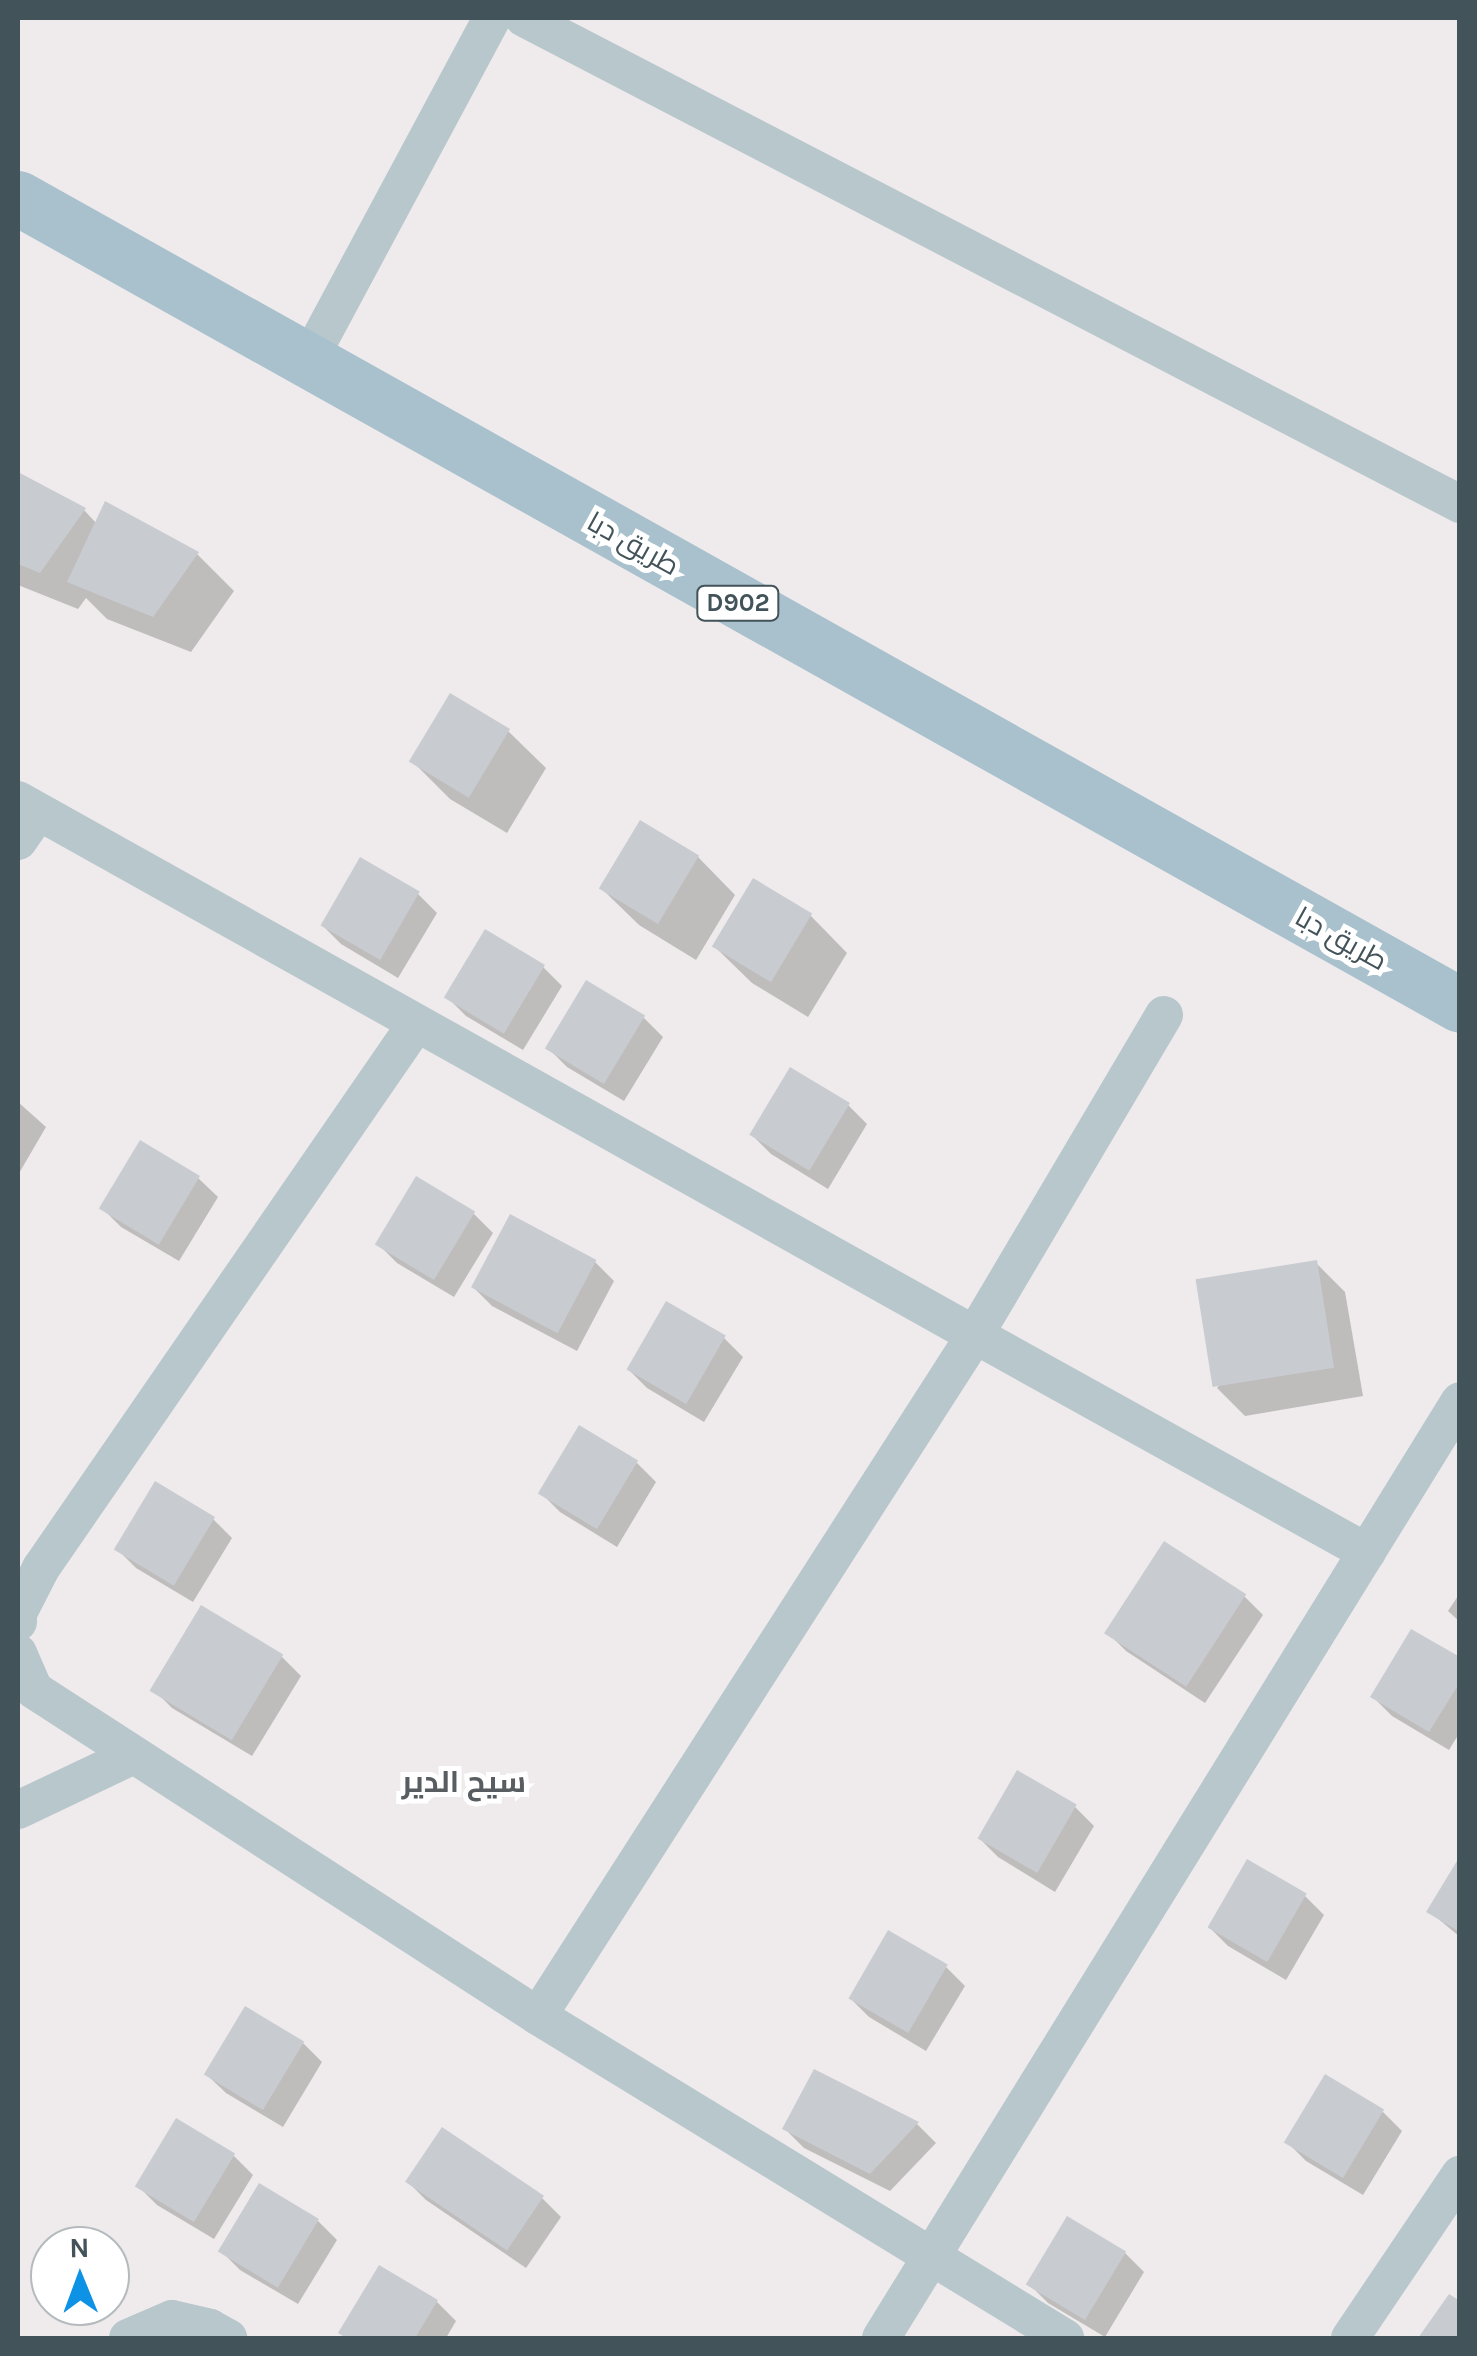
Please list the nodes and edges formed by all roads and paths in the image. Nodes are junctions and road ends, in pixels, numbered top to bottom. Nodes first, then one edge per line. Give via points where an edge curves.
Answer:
1 (492, 18) edge
2 (524, 18) edge
3 (18, 198) edge
4 (307, 363) junction
5 (1460, 504) edge
6 (24, 818) edge
7 (1460, 1005) edge
8 (1164, 1015) dead end
9 (416, 1024) junction
10 (975, 1335) junction
11 (1460, 1401) edge
12 (1367, 1552) junction
13 (29, 1560) edge
14 (18, 1622) edge
15 (18, 1653) edge
16 (134, 1755) junction
17 (18, 1810) edge
18 (538, 2016) junction
19 (1460, 2175) edge
20 (932, 2259) junction
21 (128, 2338) edge
22 (228, 2338) edge
23 (881, 2338) edge
24 (1065, 2338) edge
25 (1350, 2338) edge

1 - 4 street
2 - 5 street
3 - 4 main road, طريق دبا / D902
4 - 7 main road, طريق دبا / D902
6 - 9 street
8 - 10 street
9 - 10 street
9 - 13 street
10 - 12 street
10 - 18 street
11 - 12 street
12 - 20 street
13 - 14 street
15 - 16 street via 34,1690
16 - 17 street
16 - 18 street
18 - 20 street
19 - 25 street
20 - 23 street
20 - 24 street
21 - 22 street via 172,2319

